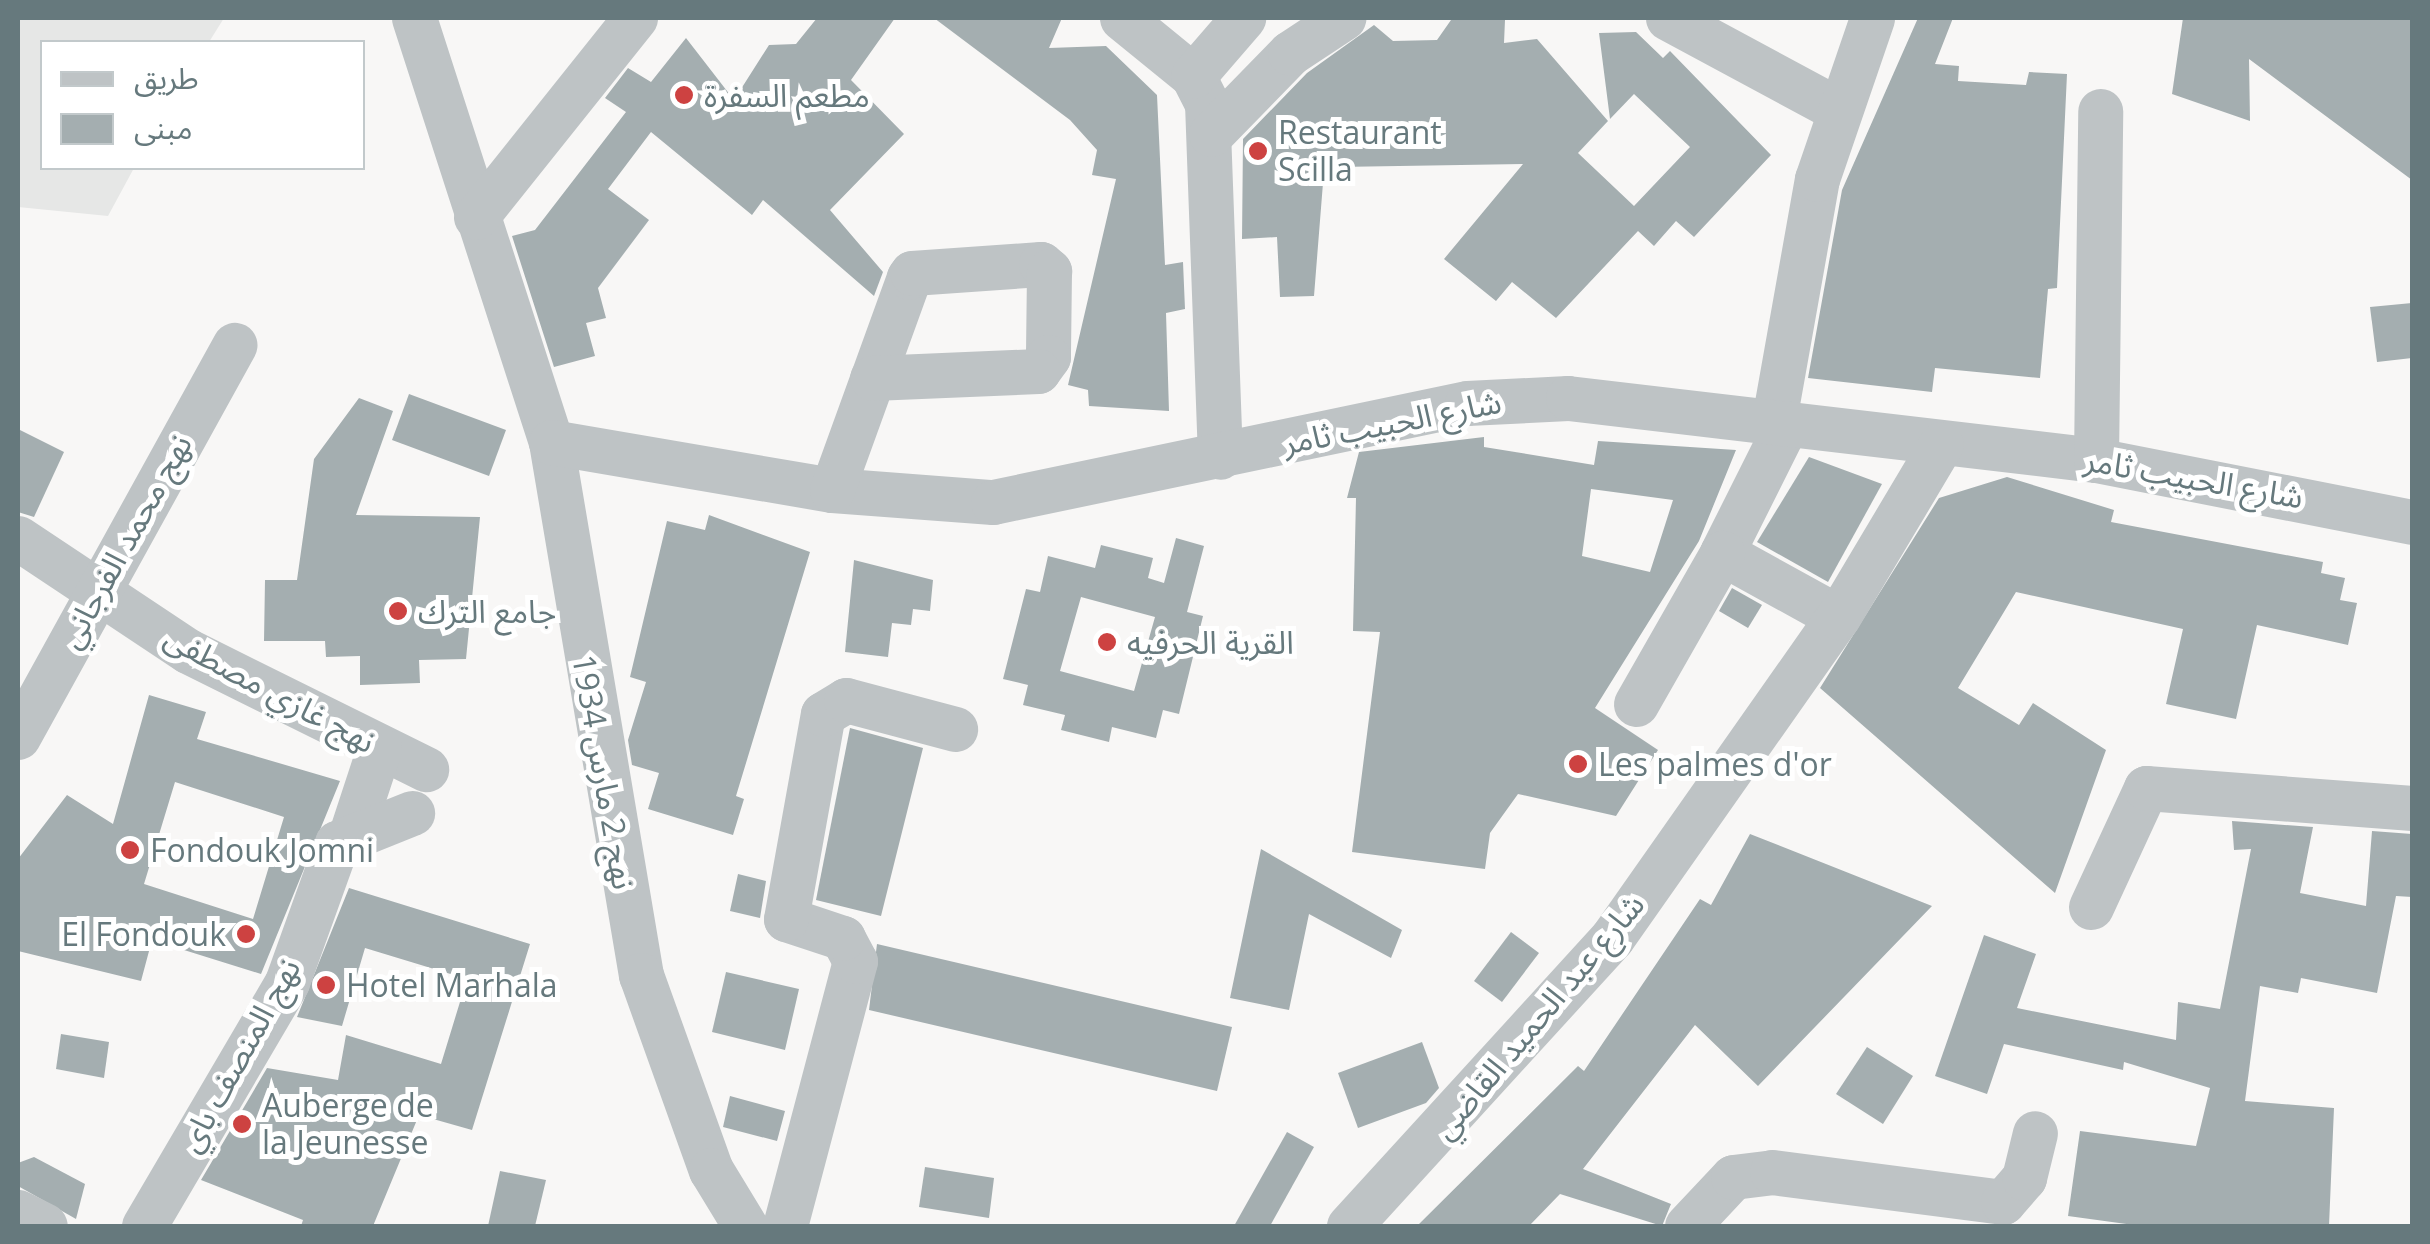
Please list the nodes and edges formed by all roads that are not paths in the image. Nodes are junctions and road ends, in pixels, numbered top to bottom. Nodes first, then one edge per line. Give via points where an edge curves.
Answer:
1 (414, 18) edge
2 (635, 18) edge
3 (1122, 18) edge
4 (1243, 18) edge
5 (1344, 18) edge
6 (1668, 18) edge
7 (1872, 18) edge
8 (1193, 76) junction
9 (1837, 109) junction
10 (2100, 111) dead end
11 (1211, 134) junction
12 (476, 217) junction
13 (234, 345) dead end
14 (872, 378) dead end
15 (1780, 422) junction
16 (551, 442) junction
17 (1942, 444) junction
18 (1220, 457) junction
19 (2096, 460) junction
20 (832, 490) junction
21 (2412, 522) edge
22 (18, 538) edge
23 (1722, 553) junction
24 (98, 586) junction
25 (1838, 616) junction
26 (1636, 704) dead end
27 (19, 729) edge
28 (955, 729) dead end
29 (379, 749) junction
30 (426, 770) dead end
31 (2412, 808) edge
32 (412, 813) dead end
33 (350, 837) junction
34 (2090, 907) dead end
35 (2035, 1133) dead end
36 (18, 1212) edge
37 (45, 1226) edge
38 (144, 1226) edge
39 (745, 1226) edge
40 (794, 1226) edge
41 (1350, 1226) edge
42 (1686, 1226) edge

1 - 12 street, نهج 2 مارس 1934
2 - 12 street
3 - 8 street
4 - 8 street
5 - 11 street via 1290,53
6 - 9 street
7 - 9 street
8 - 11 street
9 - 15 street via 1802,244
10 - 19 street
11 - 18 street
12 - 16 street, نهج 2 مارس 1934
13 - 24 street, نهج محمد الفرجاني
14 - 20 street
15 - 17 street, شارع الحبيب ثامر
15 - 18 street, شارع الحبيب ثامر via 1513,397
15 - 23 street
16 - 20 street, شارع الحبيب ثامر
16 - 39 street, نهج 2 مارس 1934 via 641,975 711,1170
17 - 19 street, شارع الحبيب ثامر
17 - 25 street, شارع عبد الحميد القاضي
18 - 20 street, شارع الحبيب ثامر via 991,517
19 - 21 street, شارع الحبيب ثامر
22 - 24 street, نهج غازي مصطفى
23 - 25 street
23 - 26 street
24 - 27 street, نهج محمد الفرجاني
24 - 29 street, نهج غازي مصطفى via 188,650
25 - 41 street, شارع عبد الحميد القاضي via 1612,938
28 - 40 street via 846,700 823,714 786,919 843,938 855,961
29 - 30 street, نهج غازي مصطفى
29 - 33 street, نهج المنصف باي
31 - 34 street via 2146,788
32 - 33 street
33 - 38 street, نهج المنصف باي via 336,843 287,982
35 - 42 street via 2024,1178 2003,1202 1772,1172 1733,1177
36 - 37 street

